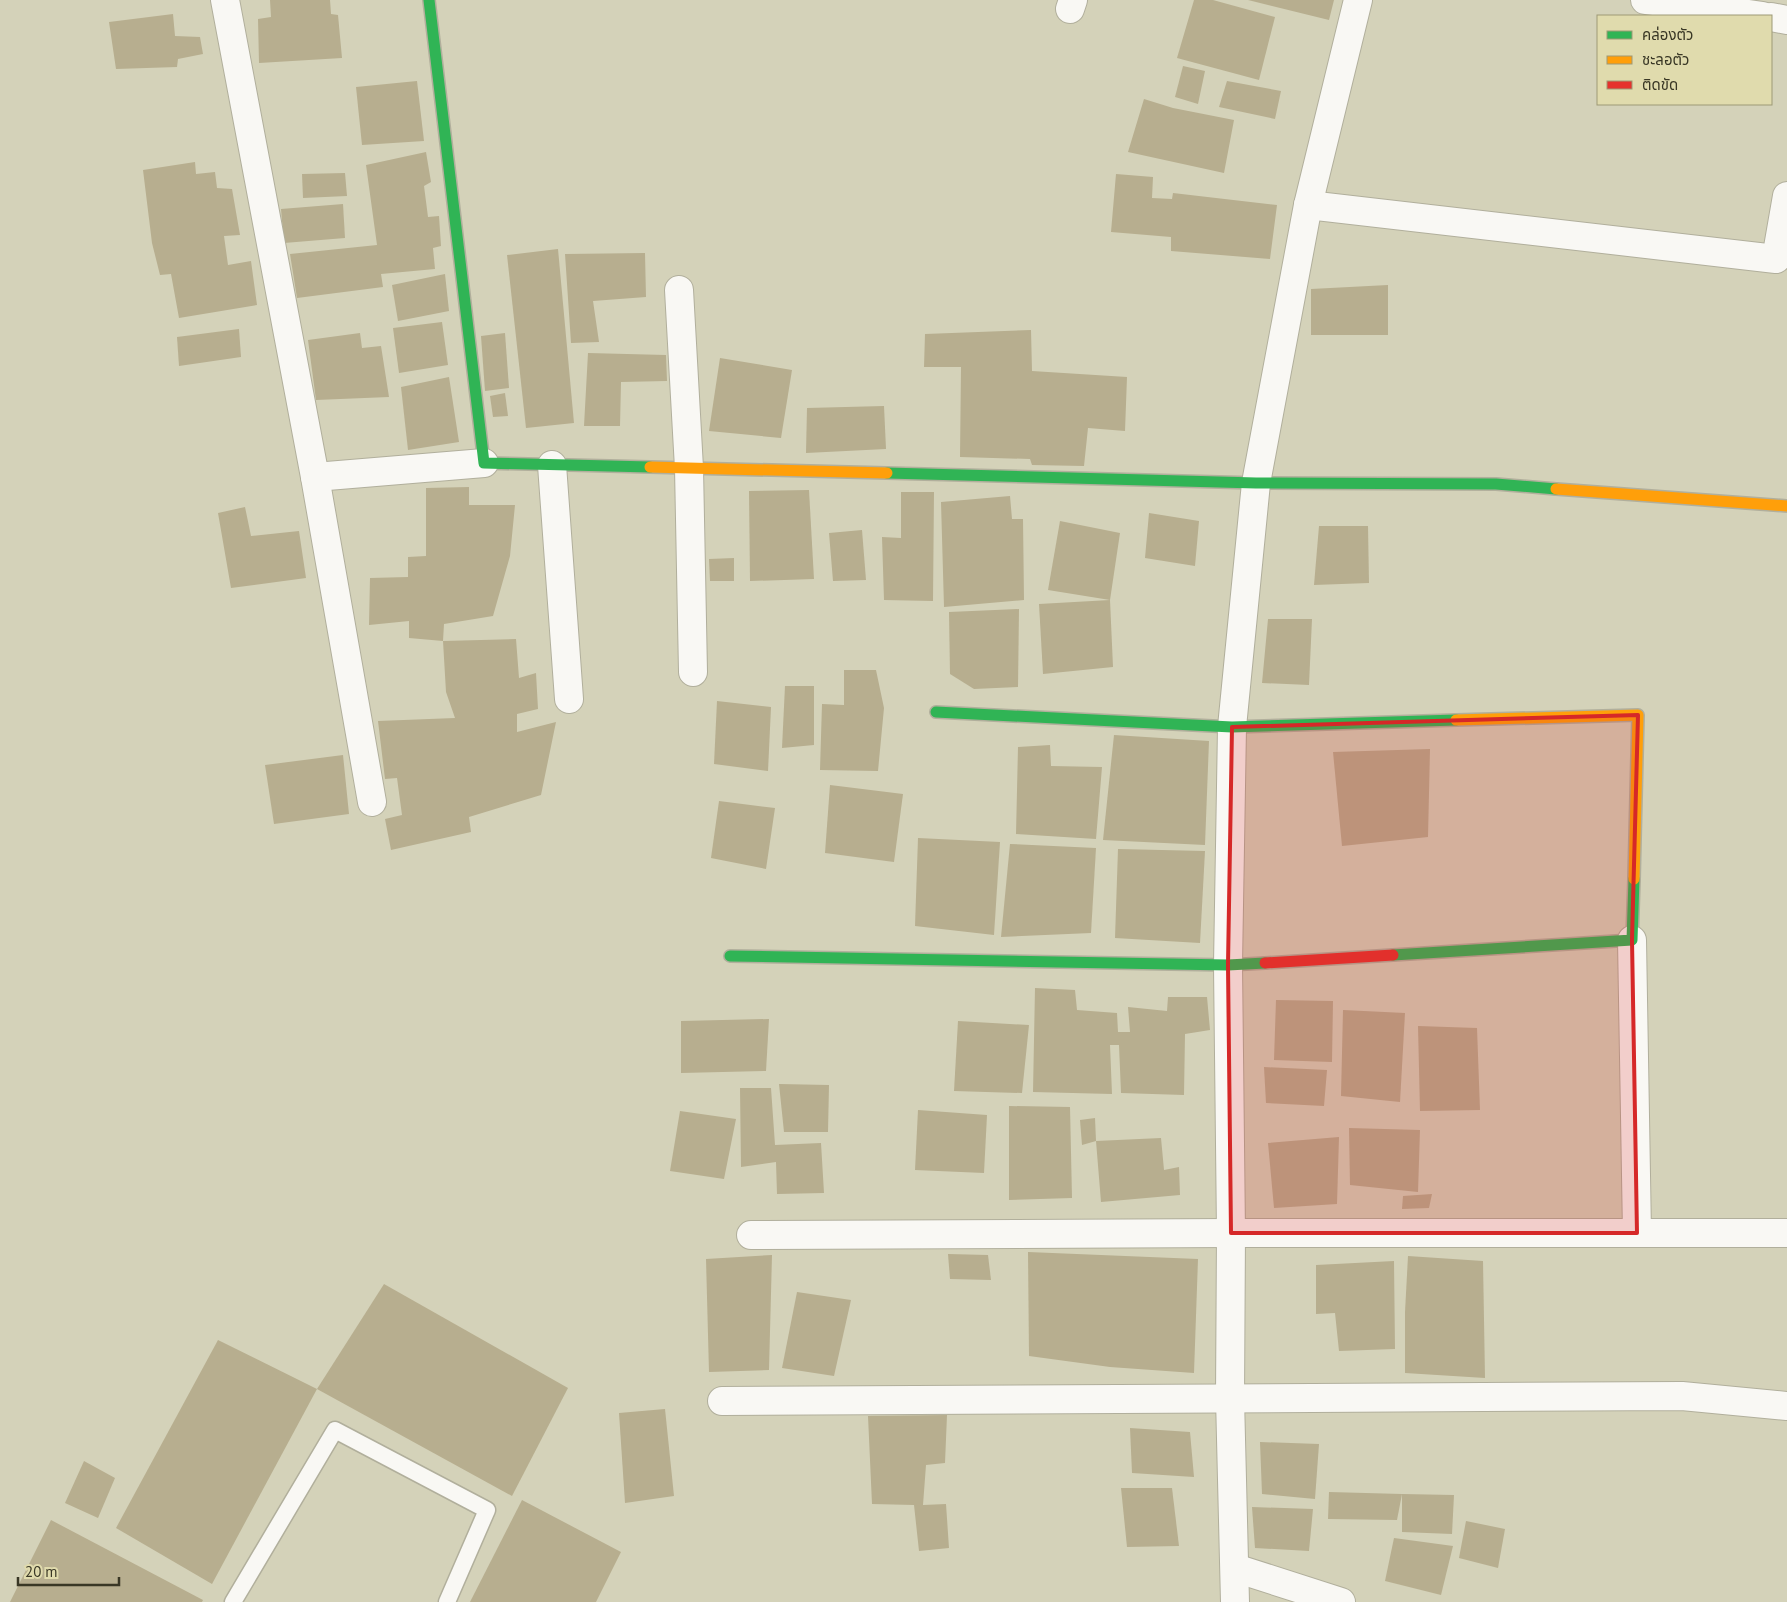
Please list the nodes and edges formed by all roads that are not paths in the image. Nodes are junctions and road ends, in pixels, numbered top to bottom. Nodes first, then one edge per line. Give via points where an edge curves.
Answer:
1 (226, 0) edge
2 (429, 0) edge
3 (1358, 0) edge
4 (1645, 0) edge
5 (1756, 15) edge
6 (1772, 17) edge
7 (1787, 20) edge
8 (1787, 196) edge
9 (1308, 205) junction
10 (679, 290) dead end
11 (484, 463) junction
12 (552, 465) junction
13 (689, 468) junction
14 (315, 476) junction
15 (1256, 483) junction
16 (1787, 506) edge
17 (693, 672) dead end
18 (569, 700) dead end
19 (936, 712) dead end
20 (1232, 727) junction
21 (372, 802) dead end
22 (1632, 940) junction
23 (730, 956) dead end
24 (1228, 966) junction
25 (1231, 1233) junction
26 (1637, 1233) junction
27 (1787, 1233) edge
28 (751, 1235) dead end
29 (1230, 1398) junction
30 (722, 1401) dead end
31 (1787, 1406) edge
32 (1235, 1568) junction
33 (233, 1602) edge
34 (447, 1602) edge
35 (1234, 1602) edge
36 (1341, 1602) edge

1 - 14 street
2 - 11 street
3 - 9 street
4 - 5 street
6 - 7 street
8 - 9 street via 1776,259
9 - 15 street
10 - 13 street
11 - 12 street
11 - 14 street
12 - 13 street
12 - 18 street
13 - 15 street
13 - 17 street
14 - 21 street
15 - 16 street via 1496,484
15 - 20 street
19 - 20 street
20 - 22 street via 1638,715
20 - 24 street
22 - 24 street
22 - 26 street
23 - 24 street
24 - 25 street
25 - 26 street
25 - 28 street
25 - 29 street
26 - 27 street
29 - 30 street
29 - 31 street via 1682,1396
29 - 32 street
32 - 35 street
32 - 36 street
33 - 34 lane via 334,1430 487,1510

